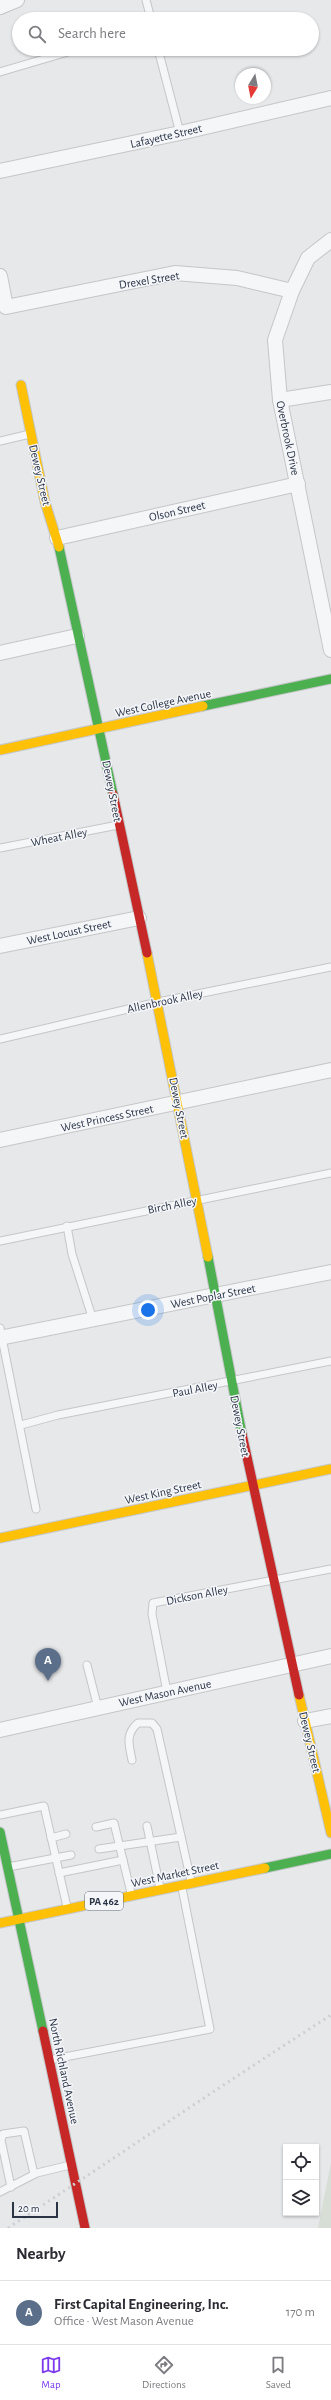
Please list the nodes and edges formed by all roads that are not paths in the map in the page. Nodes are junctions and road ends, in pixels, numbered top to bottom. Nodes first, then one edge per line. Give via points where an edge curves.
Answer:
1 (17, 0) edge
2 (146, 0) edge
3 (0, 7) edge
4 (149, 12) edge
5 (54, 56) edge
6 (160, 56) edge
7 (0, 72) edge
8 (331, 98) edge
9 (180, 133) junction
10 (0, 171) edge
11 (331, 240) edge
12 (0, 276) edge
13 (292, 291) junction
14 (21, 385) dead end
15 (331, 392) edge
16 (280, 400) junction
17 (31, 434) junction
18 (0, 441) edge
19 (298, 484) junction
20 (57, 538) junction
21 (77, 636) junction
22 (331, 650) edge
23 (0, 653) edge
24 (331, 678) edge
25 (99, 729) junction
26 (0, 750) edge
27 (118, 825) junction
28 (0, 848) edge
29 (139, 918) junction
30 (0, 946) edge
31 (331, 967) edge
32 (158, 1002) junction
33 (0, 1039) edge
34 (331, 1070) edge
35 (178, 1103) junction
36 (0, 1140) edge
37 (331, 1173) edge
38 (196, 1200) junction
39 (67, 1226) junction
40 (0, 1241) edge
41 (331, 1272) edge
42 (214, 1296) junction
43 (93, 1320) junction
44 (1, 1335) edge
45 (331, 1361) edge
46 (231, 1382) junction
47 (21, 1425) junction
48 (331, 1469) edge
49 (252, 1486) junction
50 (36, 1509) dead end
51 (0, 1538) edge
52 (331, 1569) edge
53 (274, 1580) junction
54 (331, 1656) edge
55 (87, 1665) dead end
56 (293, 1665) junction
57 (167, 1692) junction
58 (98, 1708) junction
59 (331, 1716) edge
60 (306, 1721) junction
61 (0, 1730) edge
62 (132, 1760) dead end
63 (0, 1816) edge
64 (147, 1826) dead end
65 (96, 1827) dead end
66 (0, 1832) edge
67 (331, 1833) edge
68 (66, 1834) dead end
69 (181, 1837) junction
70 (51, 1838) junction
71 (152, 1842) junction
72 (119, 1845) junction
73 (99, 1849) dead end
74 (331, 1854) edge
75 (71, 1855) dead end
76 (55, 1858) junction
77 (123, 1860) junction
78 (7, 1867) junction
79 (59, 1873) junction
80 (191, 1883) junction
81 (182, 1885) junction
82 (160, 1890) junction
83 (132, 1895) junction
84 (67, 1909) junction
85 (18, 1919) junction
86 (0, 1923) edge
87 (49, 2060) junction
88 (72, 2164) junction
89 (34, 2174) junction
90 (10, 2187) junction
91 (0, 2192) edge
92 (85, 2228) edge

1 - 3 street
2 - 4 lane
5 - 7 lane
6 - 9 lane
8 - 9 street, Lafayette Street
9 - 10 street, Lafayette Street
11 - 13 street, Overbrook Drive via 308,258
12 - 13 street, Drexel Street via 6,307 176,273 237,278
13 - 16 street, Overbrook Drive via 275,340
14 - 17 street, Dewey Street
15 - 16 street
16 - 19 street, Overbrook Drive
17 - 18 lane
17 - 20 street, Dewey Street via 45,502
19 - 20 street, Olson Street
19 - 22 street, Overbrook Drive
20 - 21 street, Dewey Street
21 - 23 street
21 - 25 street, Dewey Street
24 - 25 street, West College Avenue
25 - 26 street, West College Avenue
25 - 27 street, Dewey Street
27 - 28 lane, Wheat Alley
27 - 29 street, Dewey Street
29 - 30 street, West Locust Street
29 - 32 street, Dewey Street
31 - 32 lane, Allenbrook Alley
32 - 33 lane, Allenbrook Alley
32 - 35 street, Dewey Street
34 - 35 street, West Princess Street
35 - 36 street, West Princess Street
35 - 38 street, Dewey Street
37 - 38 lane, Birch Alley
38 - 39 lane, Birch Alley
38 - 42 street, Dewey Street
39 - 40 lane, Birch Alley
39 - 43 lane via 72,1254
41 - 42 street, West Poplar Street
42 - 43 street, West Poplar Street
42 - 46 street, Dewey Street
43 - 44 street, West Poplar Street
44 - 47 lane
45 - 46 lane, Paul Alley
46 - 47 lane, Paul Alley
46 - 49 street, Dewey Street
47 - 50 lane
48 - 49 street, West King Street
49 - 51 street, West King Street
49 - 53 street, Dewey Street
52 - 53 lane, Dickson Alley
53 - 56 street, Dewey Street
53 - 57 lane, Dickson Alley via 153,1603 152,1614
54 - 56 street, West Mason Avenue
55 - 58 lane
56 - 57 street, West Mason Avenue
56 - 60 street, Dewey Street
57 - 58 street, West Mason Avenue
58 - 61 street, West Mason Avenue
59 - 60 street
60 - 67 street, Dewey Street
62 - 69 lane via 128,1738 131,1729 138,1723 152,1723 157,1729
63 - 70 lane via 44,1806
64 - 71 lane
65 - 72 lane via 114,1823
66 - 78 street, North Richland Avenue
68 - 70 lane
69 - 71 lane
69 - 80 lane
70 - 76 lane
71 - 72 lane
71 - 82 lane
72 - 73 lane
72 - 77 lane
74 - 80 street, West Market Street / PA 462
75 - 76 lane
76 - 78 lane
76 - 79 lane
77 - 79 lane
77 - 83 lane
78 - 85 street, North Richland Avenue
79 - 84 lane
80 - 81 street, West Market Street / PA 462
81 - 82 street, West Market Street / PA 462
81 - 87 lane via 210,2029
82 - 83 street, West Market Street / PA 462
83 - 84 street, West Market Street / PA 462
84 - 85 street, West Market Street / PA 462
85 - 86 street, West Market Street / PA 462
85 - 87 street, North Richland Avenue
87 - 88 street, North Richland Avenue
88 - 89 lane
88 - 92 street, North Richland Avenue
89 - 90 lane
89 - 90 lane via 24,2131 4,2134 1,2140
90 - 91 lane

